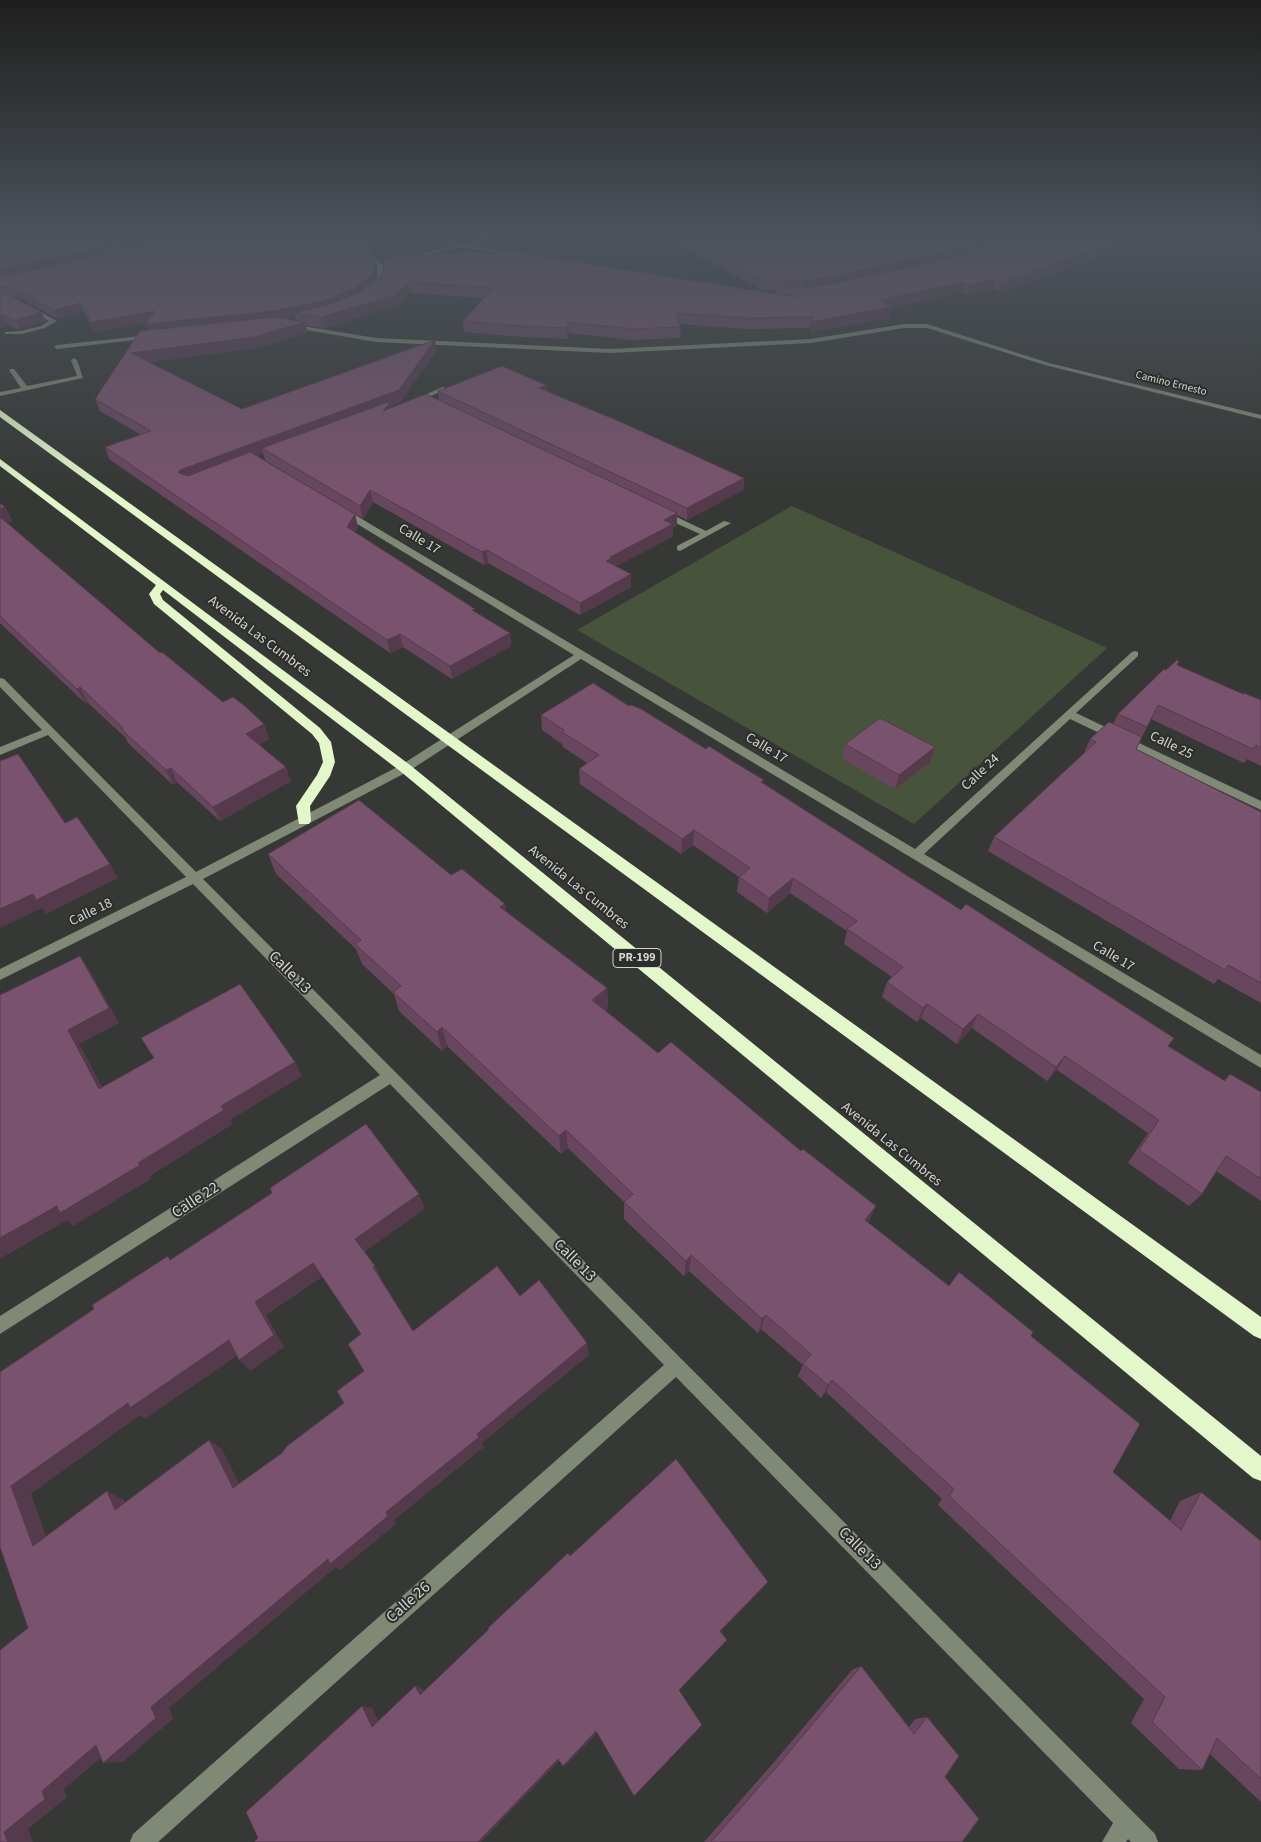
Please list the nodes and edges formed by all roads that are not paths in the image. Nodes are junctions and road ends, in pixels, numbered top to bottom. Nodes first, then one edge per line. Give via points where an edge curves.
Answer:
1 (51, 322) edge
2 (293, 322) edge
3 (0, 328) edge
4 (4, 334) edge
5 (162, 336) edge
6 (57, 347) dead end
7 (74, 360) dead end
8 (12, 370) dead end
9 (24, 387) junction
10 (443, 389) edge
11 (0, 394) edge
12 (422, 398) junction
13 (431, 402) edge
14 (404, 404) edge
15 (0, 413) edge
16 (1261, 417) edge
17 (0, 462) edge
18 (333, 506) edge
19 (653, 509) edge
20 (727, 523) dead end
21 (706, 534) junction
22 (680, 548) dead end
23 (162, 584) junction
24 (1135, 654) dead end
25 (580, 655) junction
26 (0, 681) edge
27 (1068, 714) junction
28 (49, 730) junction
29 (449, 739) junction
30 (0, 751) edge
31 (405, 768) junction
32 (1261, 806) edge
33 (304, 821) junction
34 (915, 855) junction
35 (195, 878) junction
36 (0, 975) edge
37 (1261, 1062) edge
38 (391, 1076) junction
39 (0, 1326) edge
40 (1261, 1329) edge
41 (677, 1365) junction
42 (1261, 1470) edge
43 (1127, 1822) junction
44 (141, 1842) edge
45 (1113, 1842) edge
46 (1147, 1842) edge

1 - 4 street via 20,333
2 - 16 street, Camino Ernesto via 286,324 376,340 610,352 811,341 904,326 927,326 1047,364
3 - 4 street
5 - 6 street
7 - 9 street via 81,377
8 - 9 street
9 - 11 street
10 - 12 street
12 - 13 street
12 - 14 street
15 - 29 highway, Avenida Las Cumbres
17 - 23 highway, Avenida Las Cumbres / PR-199
18 - 25 street, Calle 17
19 - 21 street
20 - 21 street
21 - 22 street
23 - 31 highway, Avenida Las Cumbres / PR-199
23 - 33 highway via 154,594 158,602 316,730 325,742 328,762 323,776 303,806
24 - 27 street, Calle 24
25 - 29 street, Calle 18
25 - 34 street, Calle 17
26 - 28 street, Calle 13
27 - 32 street, Calle 25
27 - 34 street, Calle 24
28 - 30 street
28 - 35 street, Calle 13
29 - 31 street, Calle 18
29 - 40 highway, Avenida Las Cumbres
31 - 33 street, Calle 18
31 - 42 highway, Avenida Las Cumbres / PR-199
33 - 35 street, Calle 18
34 - 37 street, Calle 17
35 - 36 street, Calle 18
35 - 38 street, Calle 13
38 - 39 street, Calle 22
38 - 41 street, Calle 13
41 - 43 street, Calle 13
41 - 44 street, Calle 26
43 - 45 street
43 - 46 street, Calle 13

